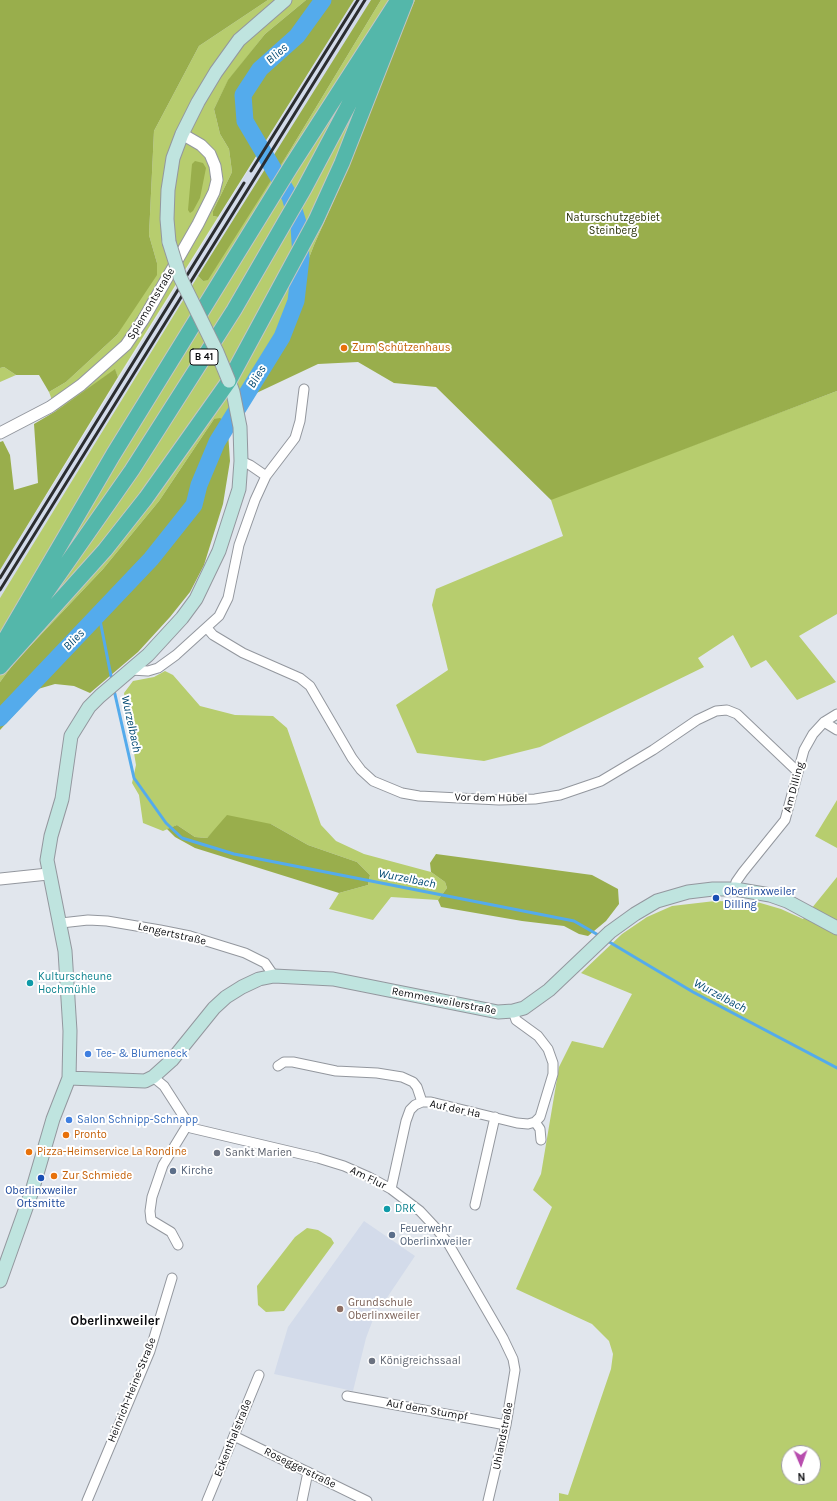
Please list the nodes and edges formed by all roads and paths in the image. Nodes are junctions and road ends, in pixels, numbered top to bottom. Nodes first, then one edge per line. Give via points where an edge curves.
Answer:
1 (285, 0) edge
2 (399, 0) edge
3 (406, 0) edge
4 (182, 134) junction
5 (199, 315) junction
6 (229, 381) junction
7 (304, 389) dead end
8 (0, 433) edge
9 (241, 461) junction
10 (266, 476) junction
11 (207, 628) junction
12 (0, 648) edge
13 (0, 658) edge
14 (0, 667) edge
15 (131, 670) junction
16 (837, 714) edge
17 (824, 722) junction
18 (837, 730) edge
19 (798, 772) junction
20 (48, 874) junction
21 (0, 879) edge
22 (735, 889) junction
23 (61, 923) junction
24 (837, 928) edge
25 (274, 976) junction
26 (513, 1011) junction
27 (278, 1066) dead end
28 (153, 1077) junction
29 (69, 1078) junction
30 (422, 1102) junction
31 (495, 1117) junction
32 (535, 1122) junction
33 (188, 1124) junction
34 (542, 1140) dead end
35 (391, 1189) junction
36 (475, 1205) dead end
37 (178, 1245) dead end
38 (172, 1278) dead end
39 (0, 1281) edge
40 (514, 1370) joint
41 (259, 1375) dead end
42 (347, 1396) dead end
43 (506, 1424) junction
44 (234, 1436) junction
45 (308, 1472) junction
46 (87, 1501) edge
47 (207, 1501) edge
48 (302, 1501) edge
49 (367, 1501) edge
50 (488, 1501) edge

1 - 4 main road via 239,40 216,72
2 - 5 highway
2 - 13 highway, B 41 via 347,108 304,189 234,310 132,470
3 - 6 highway via 342,163 316,220
4 - 5 main road, bridge via 173,158 168,190 169,242 180,277
4 - 8 street, Spiemontstraße via 201,145 210,154 217,180 214,192 198,224 143,320 126,345 81,385 50,407
5 - 6 main road, bridge
5 - 12 highway via 113,455
6 - 9 main road via 241,441
6 - 14 highway via 146,498 105,550
7 - 10 street via 295,438
9 - 10 street
9 - 15 main road via 239,489 231,518 196,599 182,618
10 - 11 street via 246,522 228,598 219,616
11 - 15 street via 158,668 148,672
11 - 19 street, Vor dem Hübel via 213,635 243,653 300,678 310,686 361,770 373,781 402,793 498,800 560,795 601,781 697,720 716,711 727,710 738,714
15 - 20 main road via 100,696 82,717 71,736 62,799 48,850
16 - 17 street, Am Dilling
17 - 18 street
17 - 19 street, Am Dilling via 804,750
19 - 22 street, Am Dilling via 785,820 743,872 736,882
20 - 21 street
20 - 23 main road
22 - 24 main road, Remmesweilerstraße via 770,895 787,901
22 - 26 main road, Remmesweilerstraße via 688,892 657,902 610,932 536,1001
23 - 25 street, Lengertstraße via 107,921 190,936 245,953 265,963
23 - 29 main road via 65,951
25 - 26 main road, Remmesweilerstraße via 333,979 480,1009
25 - 28 main road, Remmesweilerstraße via 259,979 226,997
26 - 32 street via 516,1020 538,1036 548,1049 553,1062 553,1074 543,1109
27 - 30 street via 284,1062 293,1062 336,1071 402,1077 417,1087
28 - 29 main road via 145,1081
28 - 33 street via 164,1086
29 - 39 main road
30 - 31 street, Auf der Ha
30 - 35 street, Auf der Ha via 410,1110
31 - 32 street, Auf der Ha via 518,1123
31 - 36 street
32 - 34 street via 540,1129
33 - 35 street, Am Flur via 197,1130 337,1164
33 - 37 street via 163,1165 150,1211 151,1220 171,1232
35 - 40 street, Am Flur via 420,1211 448,1243 503,1338
38 - 46 street, Heinrich-Heine-Straße via 150,1351
40 - 43 street, Uhlandstraße
41 - 44 street, Eckenthalstraße
42 - 43 street, Auf dem Stumpf
43 - 50 street, Uhlandstraße
44 - 45 street, Roseggerstraße
44 - 47 street, Eckenthalstraße
45 - 48 street
45 - 49 street, Roseggerstraße

